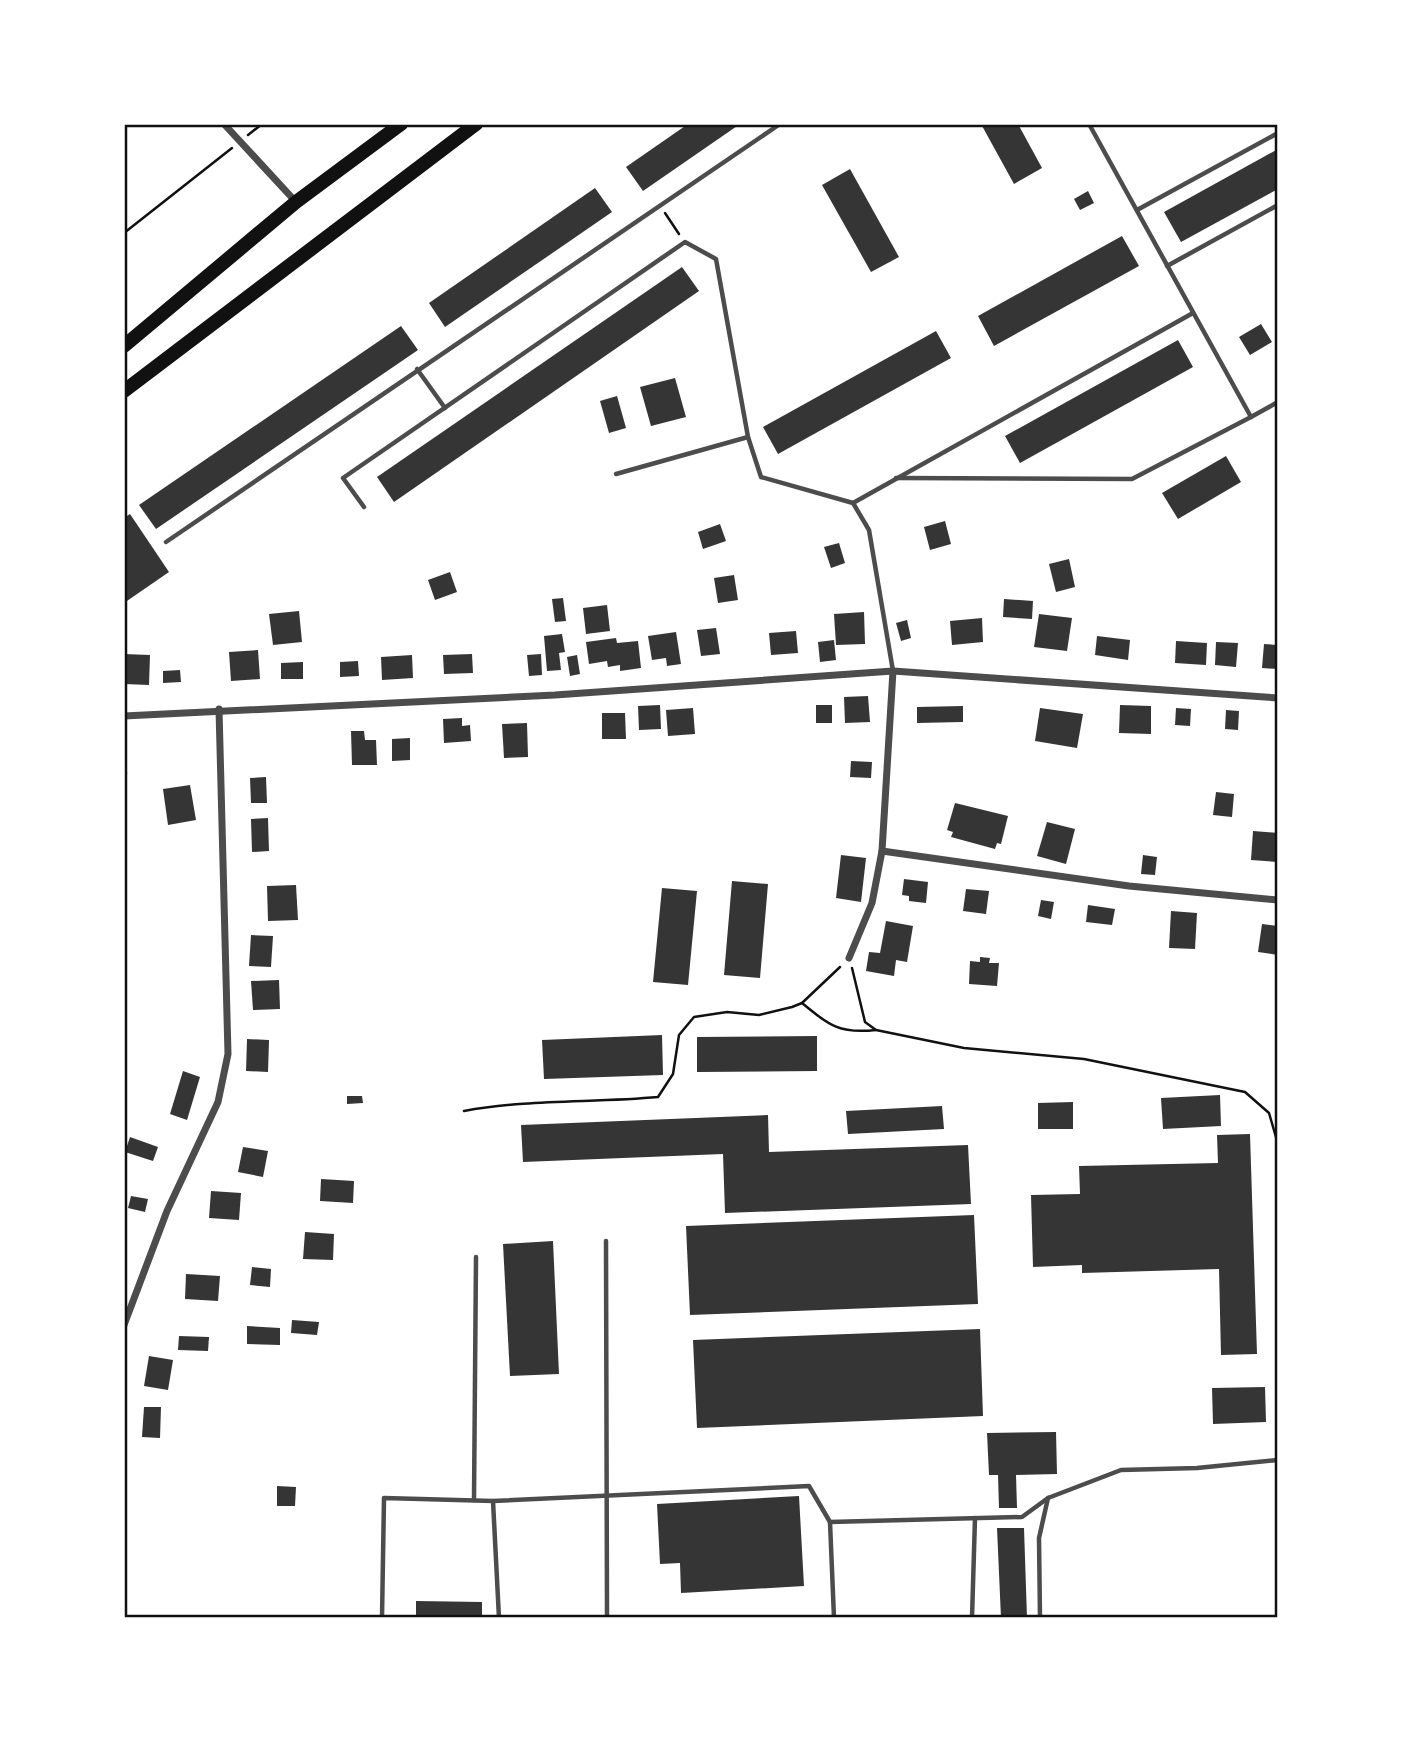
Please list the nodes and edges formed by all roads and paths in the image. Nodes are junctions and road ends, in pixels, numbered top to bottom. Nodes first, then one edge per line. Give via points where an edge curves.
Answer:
1 (223, 124) edge
2 (262, 124) edge
3 (401, 124) edge
4 (476, 124) edge
5 (780, 124) edge
6 (1090, 124) edge
7 (1278, 133) edge
8 (240, 142) junction
9 (296, 202) junction
10 (660, 205) junction
11 (1278, 205) edge
12 (1137, 210) junction
13 (124, 233) edge
14 (685, 242) junction
15 (1167, 266) junction
16 (1193, 313) junction
17 (124, 346) edge
18 (417, 369) junction
19 (124, 391) edge
20 (1278, 402) edge
21 (445, 408) junction
22 (1251, 417) junction
23 (748, 437) junction
24 (616, 474) dead end
25 (895, 478) junction
26 (853, 503) junction
27 (364, 507) dead end
28 (166, 542) dead end
29 (892, 671) junction
30 (1278, 698) edge
31 (219, 709) junction
32 (124, 716) edge
33 (882, 851) junction
34 (1278, 900) edge
35 (849, 958) junction
36 (802, 1003) junction
37 (876, 1030) junction
38 (464, 1111) dead end
39 (1278, 1144) edge
40 (606, 1241) dead end
41 (476, 1257) dead end
42 (124, 1325) edge
43 (1278, 1460) edge
44 (606, 1494) junction
45 (1048, 1499) junction
46 (474, 1500) junction
47 (493, 1501) junction
48 (975, 1518) junction
49 (830, 1522) junction
50 (382, 1618) edge
51 (499, 1618) edge
52 (607, 1618) edge
53 (834, 1618) edge
54 (972, 1618) edge
55 (1040, 1618) edge

1 - 8 street
2 - 8 path
3 - 9 highway
4 - 19 highway
5 - 10 lane
6 - 12 lane
7 - 12 lane
8 - 9 street
8 - 13 path
9 - 17 highway
10 - 14 path
10 - 18 lane
11 - 15 lane
12 - 15 lane
14 - 21 lane
14 - 23 lane via 716,258
15 - 16 lane
16 - 22 lane
16 - 25 lane
18 - 21 lane
18 - 28 lane
20 - 22 lane
21 - 27 lane via 343,478
22 - 25 lane via 1132,478
23 - 24 lane
23 - 26 lane via 761,477
25 - 26 lane
26 - 29 lane via 869,530
29 - 30 street
29 - 31 street via 555,695
29 - 33 street
31 - 32 street
31 - 42 street via 228,1055 218,1102 167,1211
33 - 34 street via 1129,886
33 - 35 street via 872,903
35 - 36 path
35 - 37 path via 865,1021
36 - 37 path via 829,1025 852,1032
36 - 38 path via 759,1015 727,1012 695,1017 679,1035 673,1074 658,1097 502,1104
37 - 39 path via 964,1048 1084,1059 1245,1092 1269,1113
40 - 44 lane
41 - 46 lane
43 - 45 lane via 1121,1470
44 - 47 lane
44 - 49 lane via 809,1486
44 - 52 lane
45 - 48 lane via 1022,1517
45 - 55 lane via 1039,1538
46 - 47 lane
46 - 50 lane via 384,1498
47 - 51 lane
48 - 49 lane
48 - 54 lane
49 - 53 lane

